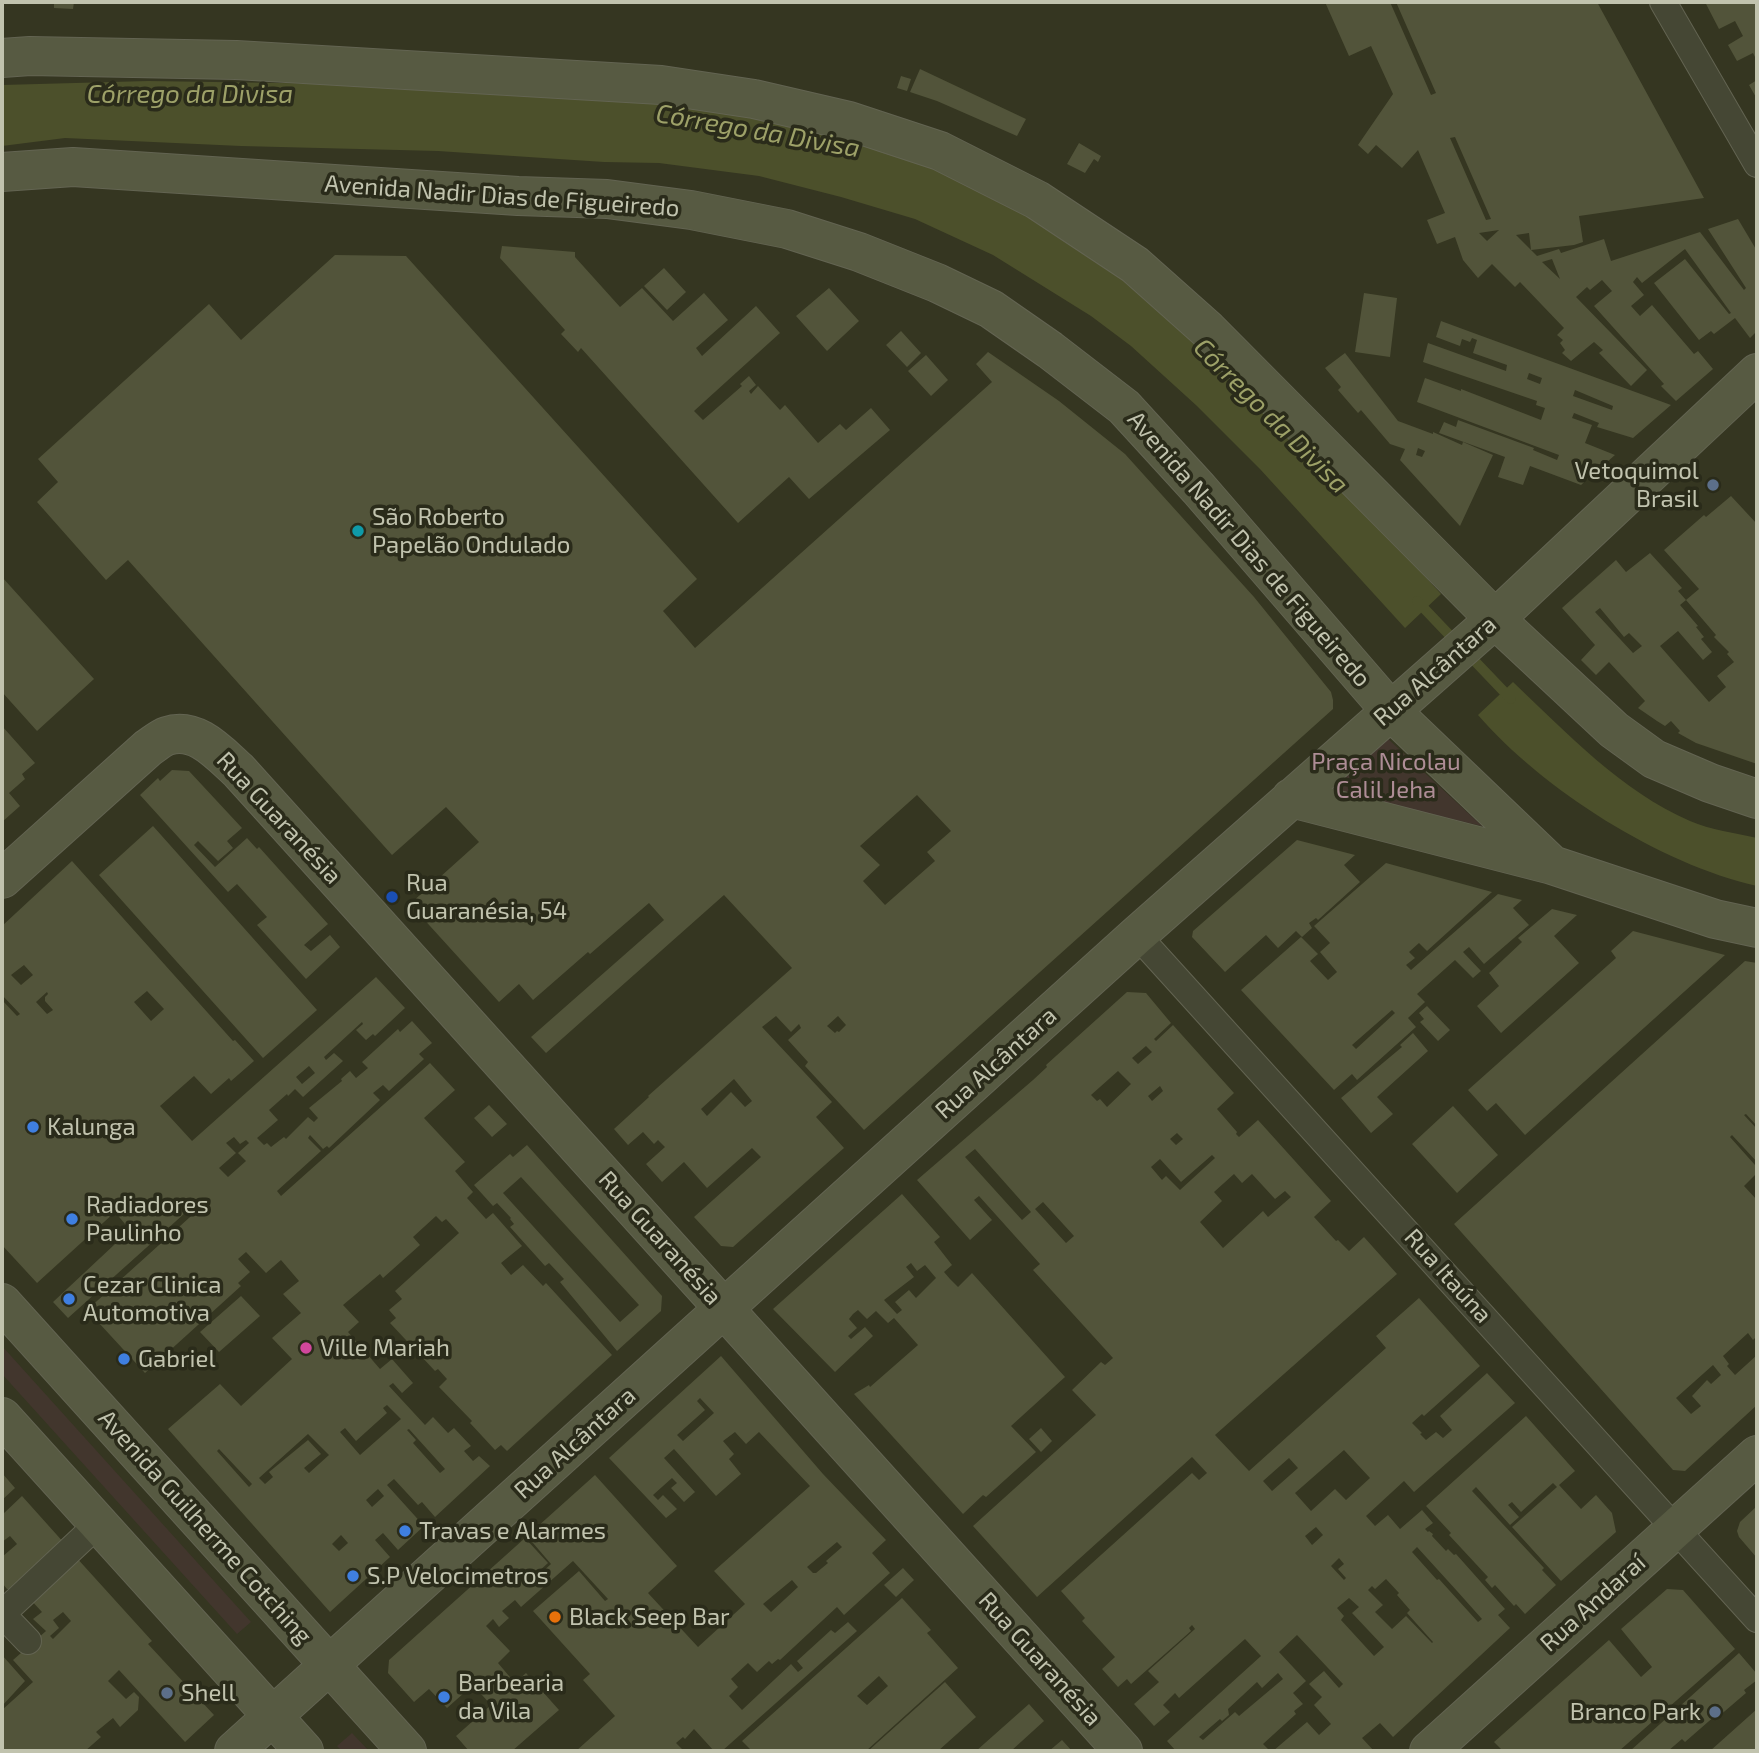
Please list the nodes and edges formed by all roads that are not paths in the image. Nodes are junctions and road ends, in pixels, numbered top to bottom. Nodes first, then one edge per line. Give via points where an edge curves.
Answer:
1 (1663, 2) edge
2 (2, 58) edge
3 (1757, 164) edge
4 (2, 172) edge
5 (1757, 373) edge
6 (1483, 629) junction
7 (1390, 710) junction
8 (1291, 798) junction
9 (1757, 799) edge
10 (1552, 865) junction
11 (2, 879) edge
12 (1757, 928) edge
13 (1137, 935) junction
14 (2, 1303) edge
15 (723, 1308) junction
16 (2, 1417) edge
17 (1757, 1455) edge
18 (98, 1524) junction
19 (1675, 1528) junction
20 (1757, 1619) edge
21 (28, 1641) dead end
22 (330, 1665) junction
23 (272, 1716) junction
24 (234, 1751) edge
25 (304, 1751) edge
26 (407, 1751) edge
27 (1123, 1751) edge
28 (1429, 1751) edge

1 - 3 street
2 - 6 main road via 236,60 661,85 754,99 849,121 940,151 1037,200 1135,265 1208,330
4 - 7 main road, Avenida Nadir Dias de Figueiredo via 74,167 607,199 787,229 859,252 990,309 1124,407
5 - 6 main road, Rua Alcântara
6 - 7 main road, Rua Alcântara
6 - 9 main road via 1654,759
7 - 8 main road, Rua Alcântara
7 - 10 main road, Avenida Nadir Dias de Figueiredo
8 - 10 main road, Avenida Nadir Dias de Figueiredo
8 - 13 main road, Rua Alcântara
10 - 12 main road, Avenida Nadir Dias de Figueiredo via 1715,919
11 - 15 main road, Rua Guaranésia via 167,736 189,734 213,747
13 - 15 main road, Rua Alcântara
13 - 19 street, Rua Itaúna
14 - 22 main road, Avenida Guilherme Cotching
15 - 22 main road, Rua Alcântara
15 - 27 main road, Rua Guaranésia
16 - 18 main road
17 - 19 main road, Rua Andaraí
18 - 21 street via 2,1614
18 - 23 main road
19 - 20 street, Rua Itaúna
19 - 28 main road, Rua Andaraí
22 - 23 main road, Rua Alcântara
22 - 26 main road, Avenida Guilherme Cotching
23 - 24 main road, Rua Alcântara
23 - 25 main road

